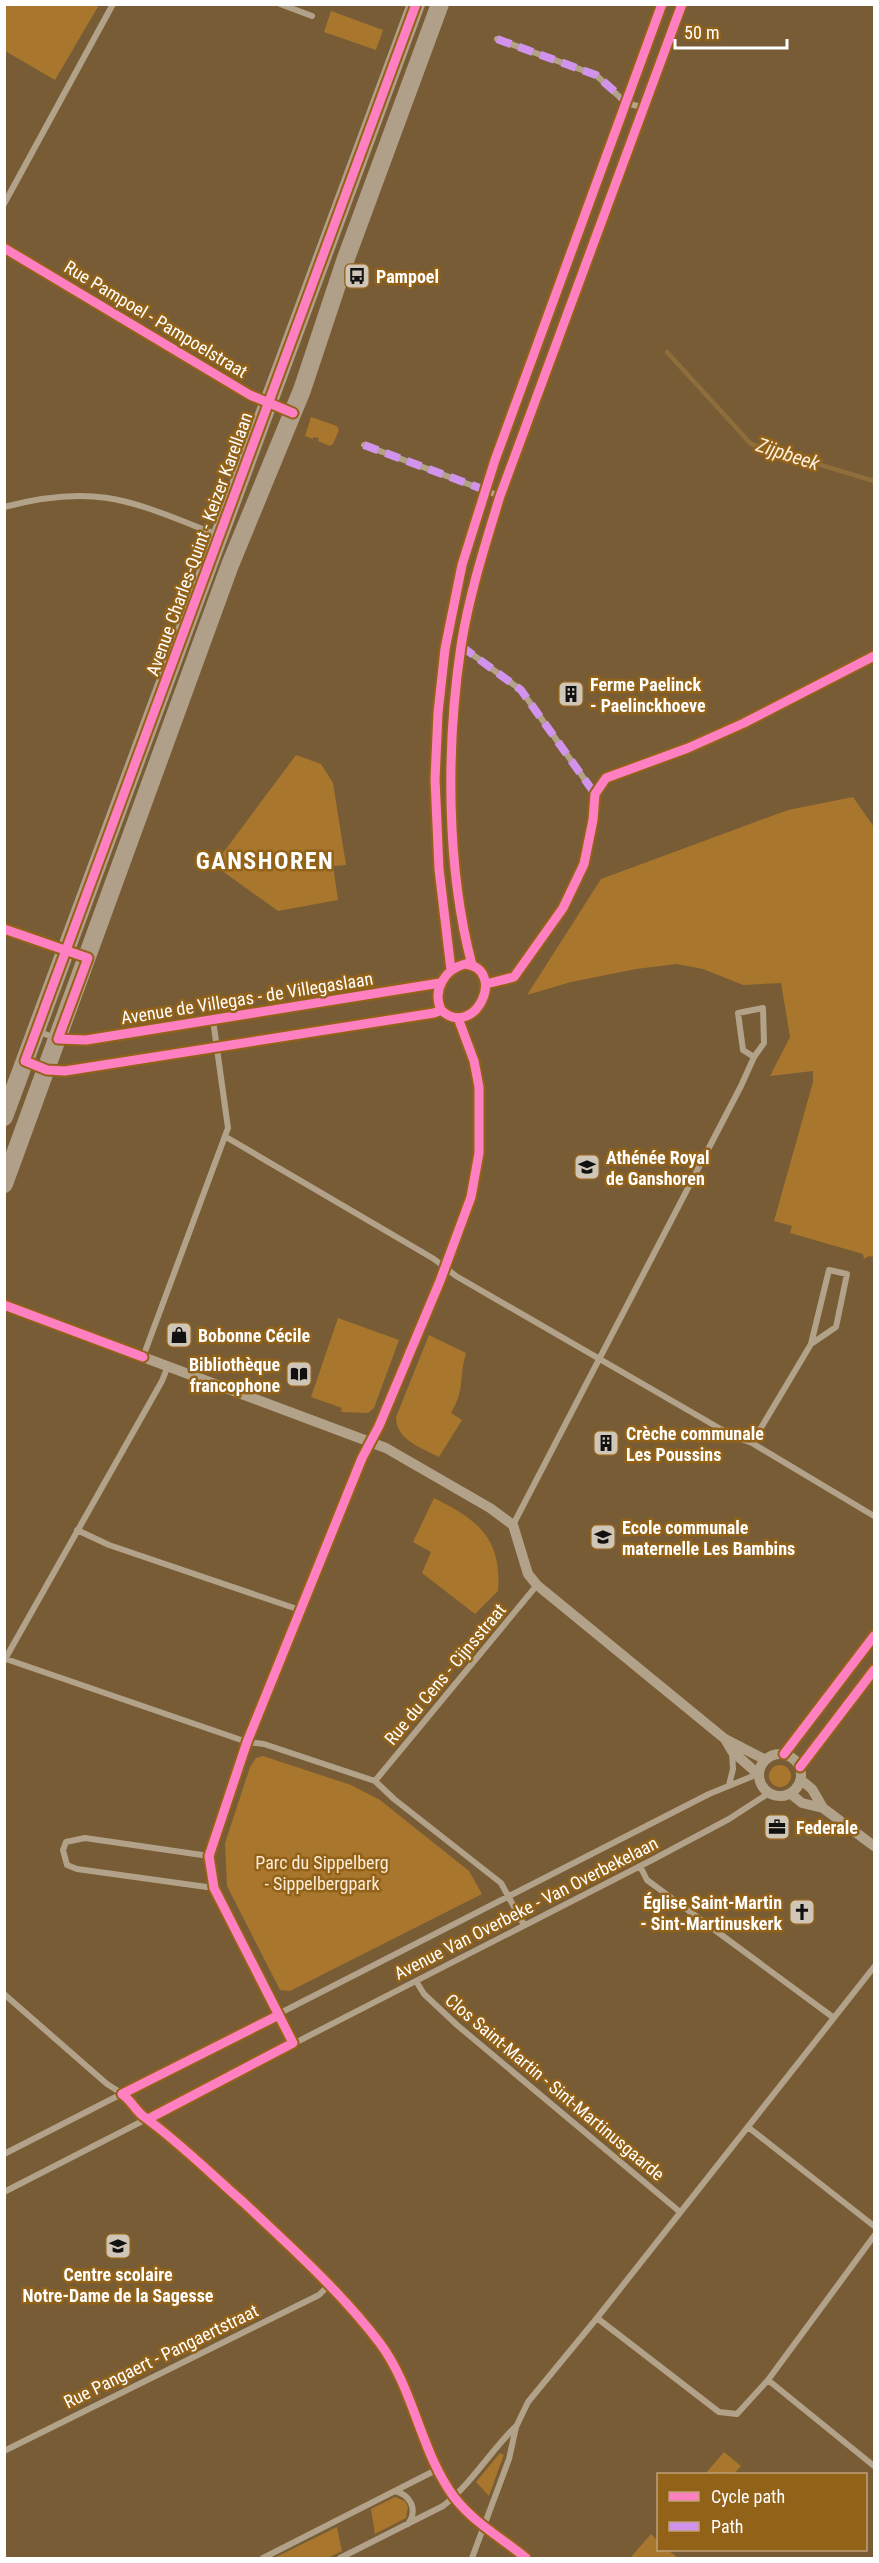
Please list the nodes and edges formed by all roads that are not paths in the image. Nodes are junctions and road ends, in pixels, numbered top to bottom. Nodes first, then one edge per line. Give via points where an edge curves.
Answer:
1 (113, 4) edge
2 (280, 4) edge
3 (416, 4) edge
4 (440, 4) edge
5 (662, 4) edge
6 (682, 4) edge
7 (312, 16) dead end
8 (497, 39) dead end
9 (626, 103) junction
10 (645, 108) junction
11 (4, 204) edge
12 (4, 248) edge
13 (269, 403) junction
14 (293, 413) junction
15 (364, 445) dead end
16 (485, 490) junction
17 (501, 496) junction
18 (4, 507) edge
19 (219, 535) junction
20 (461, 646) junction
21 (874, 656) edge
22 (595, 794) junction
23 (4, 929) edge
24 (66, 950) junction
25 (88, 958) junction
26 (472, 965) junction
27 (451, 970) junction
28 (440, 983) junction
29 (486, 984) junction
30 (441, 1010) junction
31 (458, 1018) junction
32 (213, 1020) junction
33 (37, 1030) junction
34 (58, 1039) junction
35 (217, 1047) junction
36 (754, 1057) junction
37 (25, 1061) junction
38 (47, 1070) junction
39 (4, 1117) edge
40 (226, 1137) junction
41 (4, 1184) edge
42 (445, 1267) junction
43 (4, 1305) edge
44 (811, 1344) junction
45 (143, 1356) junction
46 (600, 1358) junction
47 (168, 1366) junction
48 (371, 1443) junction
49 (752, 1443) junction
50 (874, 1516) edge
51 (513, 1525) junction
52 (77, 1530) junction
53 (537, 1585) junction
54 (300, 1610) junction
55 (874, 1636) edge
56 (5, 1660) edge
57 (874, 1670) edge
58 (725, 1739) junction
59 (247, 1742) junction
60 (732, 1751) junction
61 (784, 1754) junction
62 (764, 1760) junction
63 (800, 1767) junction
64 (758, 1773) junction
65 (801, 1780) junction
66 (375, 1781) junction
67 (729, 1785) junction
68 (769, 1793) junction
69 (791, 1794) junction
70 (823, 1808) junction
71 (874, 1846) edge
72 (208, 1856) junction
73 (640, 1866) junction
74 (214, 1888) junction
75 (509, 1897) junction
76 (524, 1925) junction
77 (874, 1967) edge
78 (416, 1981) junction
79 (4, 1994) edge
80 (279, 2015) junction
81 (834, 2019) junction
82 (293, 2043) junction
83 (122, 2094) junction
84 (148, 2119) junction
85 (748, 2127) junction
86 (4, 2154) edge
87 (4, 2192) edge
88 (680, 2212) junction
89 (874, 2226) edge
90 (874, 2236) edge
91 (329, 2285) junction
92 (597, 2318) junction
93 (768, 2380) junction
94 (516, 2427) junction
95 (4, 2451) edge
96 (874, 2466) edge
97 (438, 2469) junction
98 (395, 2491) junction
99 (454, 2497) junction
100 (407, 2524) junction
101 (483, 2528) junction
102 (263, 2559) edge
103 (340, 2559) edge
104 (472, 2559) edge
105 (526, 2559) edge

1 - 11 street
2 - 7 street
3 - 13 main road, Avenue Charles-Quint - Keizer Karellaan
4 - 14 main road, Avenue Charles-Quint - Keizer Karellaan
5 - 9 street
6 - 10 street
8 - 9 street via 596,75
9 - 10 street
9 - 16 street
10 - 17 street
12 - 13 street, Rue Pampoel - Pampoelstraat
13 - 14 street, Rue Pampoel - Pampoelstraat
13 - 19 main road, Avenue Charles-Quint - Keizer Karellaan
14 - 25 main road, Avenue Charles-Quint - Keizer Karellaan via 230,565
15 - 16 street
16 - 17 street
16 - 27 street via 462,565 445,649 438,713 436,824
17 - 20 street via 477,570
18 - 19 street via 55,496 95,495 137,503
19 - 24 main road, Avenue Charles-Quint - Keizer Karellaan
20 - 22 street via 520,690
20 - 26 street via 454,712 453,825 456,872
21 - 22 street via 744,723 606,778
22 - 29 street via 584,864 563,909 514,977
23 - 24 street
24 - 25 street
24 - 33 main road, Avenue Charles-Quint - Keizer Karellaan
25 - 34 main road, Avenue Charles-Quint - Keizer Karellaan
26 - 27 street
26 - 29 street via 483,974
27 - 28 street
28 - 30 street via 437,993
28 - 32 street, Avenue de Villegas - de Villegaslaan
29 - 31 street via 484,996 473,1013
30 - 31 street
30 - 35 street
31 - 42 street via 479,1087 479,1153 471,1197
32 - 34 street, Avenue de Villegas - de Villegaslaan via 86,1040
32 - 35 street
33 - 34 street, Avenue de Villegas - de Villegaslaan
33 - 37 main road, Avenue Charles-Quint - Keizer Karellaan
34 - 38 main road, Avenue Charles-Quint - Keizer Karellaan
35 - 38 street via 65,1071
35 - 40 street
36 - 36 street via 764,1043 763,1008 738,1013 743,1050
36 - 46 street
37 - 38 street
37 - 39 main road, Avenue Charles-Quint - Keizer Karellaan
38 - 41 main road, Avenue Charles-Quint - Keizer Karellaan
40 - 42 street
40 - 45 street
42 - 46 street
42 - 48 street
43 - 45 street
44 - 44 street via 836,1327 847,1274 829,1270
44 - 49 street
45 - 47 street
46 - 49 street via 731,1435
46 - 51 street
47 - 48 street
47 - 52 street
48 - 51 street via 392,1451
48 - 54 street
49 - 50 street
51 - 53 street via 528,1574
52 - 54 street via 109,1545
52 - 56 street
53 - 58 street
53 - 66 street, Rue du Cens - Cijnsstraat
54 - 59 street
55 - 61 street
56 - 59 street
57 - 63 street
58 - 60 street
58 - 62 street
59 - 66 street via 264,1744
59 - 72 street
60 - 64 street
60 - 67 street
61 - 62 street
61 - 63 street
62 - 64 street
63 - 65 street
64 - 67 street, Avenue Van Overbeke - Van Overbekelaan
64 - 68 street via 761,1785
65 - 69 street
65 - 70 street via 812,1789
66 - 75 street via 501,1883
67 - 75 street, Avenue Van Overbeke - Van Overbekelaan
68 - 69 street
68 - 73 street, Avenue Van Overbeke - Van Overbekelaan
69 - 70 street via 802,1803
70 - 71 street
72 - 74 street
72 - 74 street via 85,1838 66,1842 63,1850 67,1865 77,1869
73 - 76 street, Avenue Van Overbeke - Van Overbekelaan
73 - 81 street via 647,1880
74 - 80 street
75 - 76 street
75 - 80 street, Avenue Van Overbeke - Van Overbekelaan
76 - 78 street, Avenue Van Overbeke - Van Overbekelaan
77 - 81 street
78 - 82 street, Avenue Van Overbeke - Van Overbekelaan
78 - 88 street, Clos Saint-Martin - Sint-Martinusgaarde via 424,1994 457,2025
79 - 83 street
80 - 82 street
80 - 83 street, Avenue Van Overbeke - Van Overbekelaan
81 - 85 street
82 - 84 street, Avenue Van Overbeke - Van Overbekelaan
83 - 84 street
83 - 86 street, Avenue Van Overbeke - Van Overbekelaan
84 - 87 street, Avenue Van Overbeke - Van Overbekelaan
84 - 91 street
85 - 88 street
85 - 89 street
88 - 92 street
90 - 93 street
91 - 95 street, Rue Pangaert - Pangaertstraat via 319,2295
91 - 97 street via 380,2343 401,2381
92 - 93 street via 719,2412 737,2414
92 - 94 street via 528,2402
93 - 96 street
94 - 99 street
94 - 101 street via 509,2459
97 - 98 street
97 - 99 street
98 - 100 street via 403,2493 412,2504
98 - 102 street
99 - 100 street
99 - 101 street
100 - 103 street
101 - 104 street
101 - 105 street

